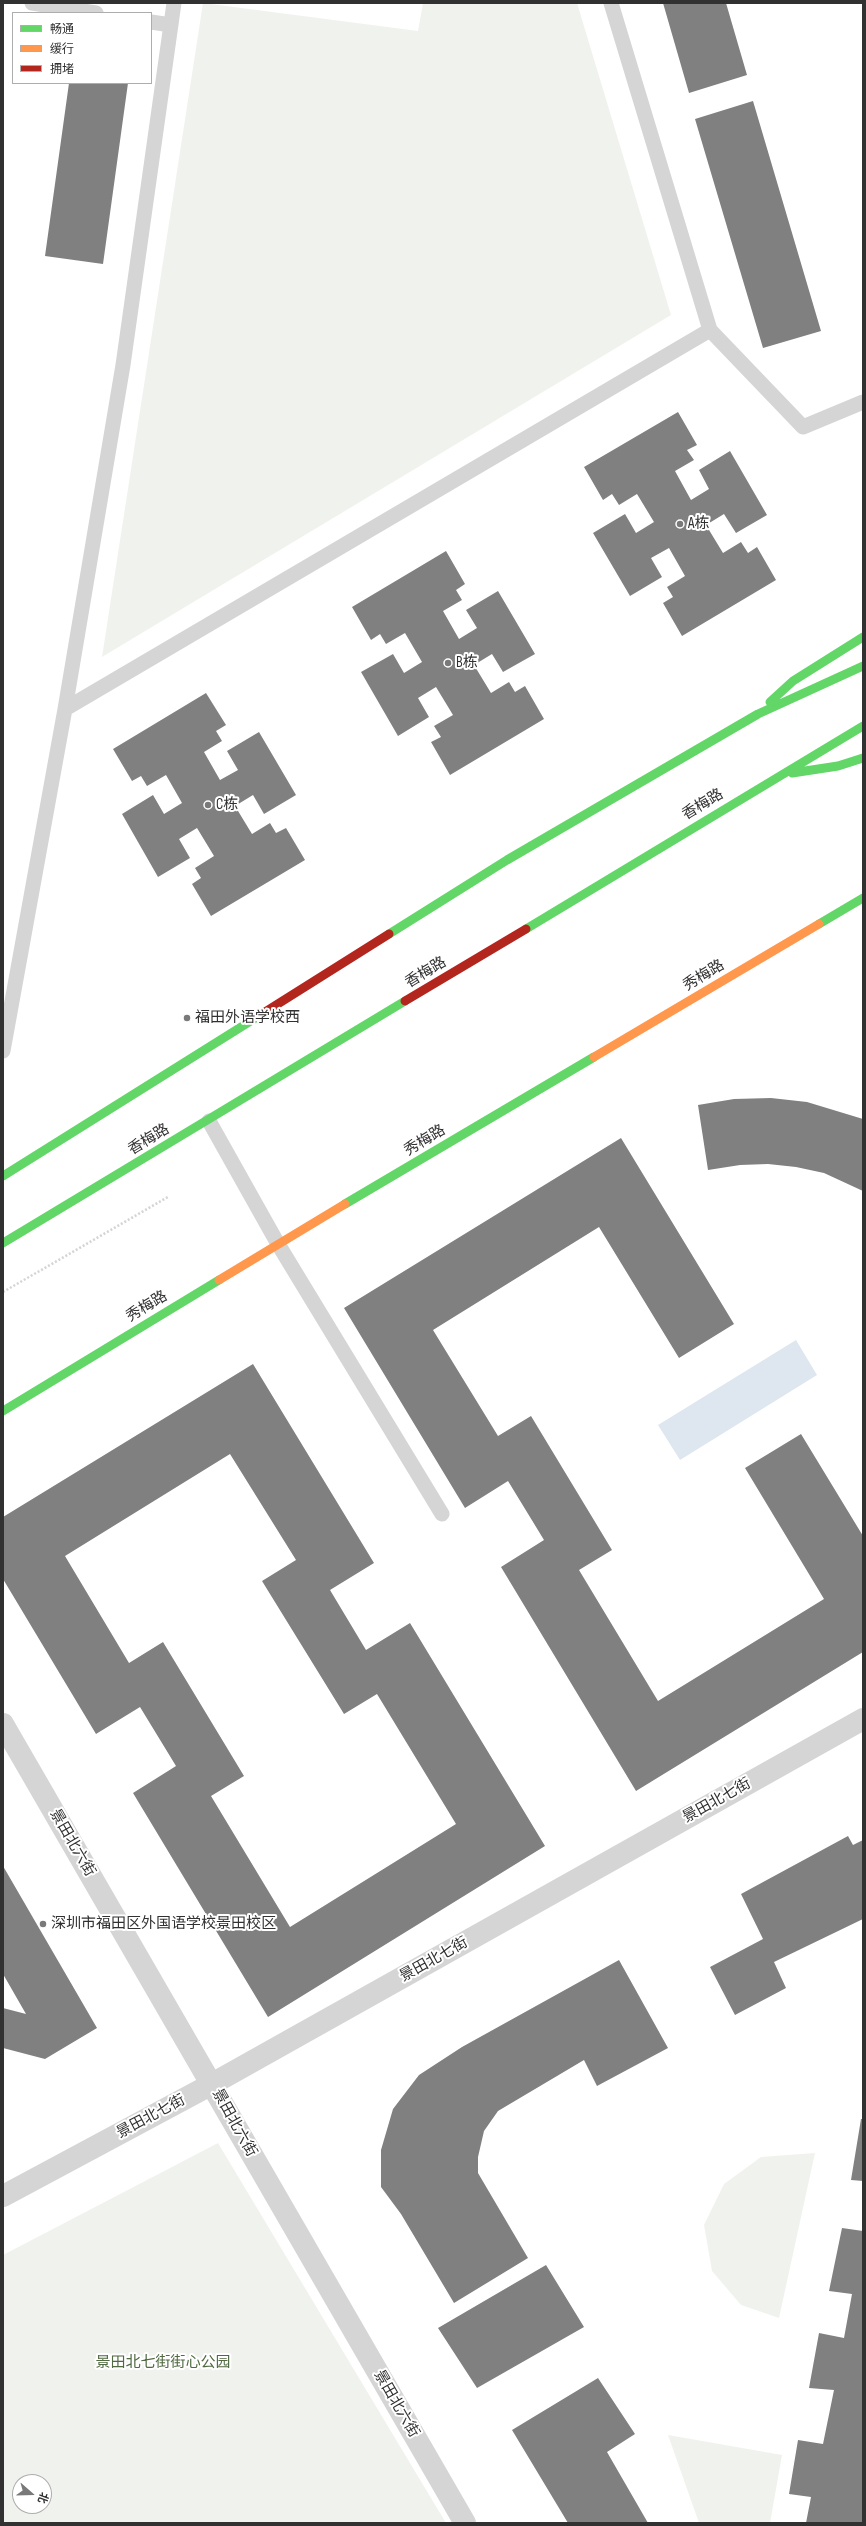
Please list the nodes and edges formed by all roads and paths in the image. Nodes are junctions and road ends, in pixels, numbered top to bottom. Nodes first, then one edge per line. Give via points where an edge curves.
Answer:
1 (32, 3) edge
2 (174, 3) edge
3 (611, 3) edge
4 (90, 12) edge
5 (152, 22) edge
6 (171, 25) junction
7 (710, 330) junction
8 (863, 402) edge
9 (863, 637) edge
10 (863, 666) edge
11 (65, 709) junction
12 (758, 714) junction
13 (863, 726) edge
14 (863, 758) edge
15 (780, 775) junction
16 (863, 898) edge
17 (3, 1051) edge
18 (209, 1121) junction
19 (3, 1176) edge
20 (168, 1197) dead end
21 (3, 1243) edge
22 (278, 1244) junction
23 (3, 1292) edge
24 (3, 1411) edge
25 (442, 1514) dead end
26 (863, 1719) edge
27 (3, 1724) edge
28 (212, 2084) junction
29 (3, 2196) edge
30 (465, 2523) edge

1 - 4 lane
2 - 6 lane
3 - 7 lane
5 - 6 lane
6 - 11 lane via 122,365
7 - 8 lane via 802,427
7 - 11 lane
9 - 12 main road via 793,681
10 - 12 main road
11 - 17 lane
12 - 19 main road via 508,860
13 - 15 main road, 香梅路
14 - 15 main road via 838,766
15 - 18 main road, 香梅路
16 - 22 main road, 秀梅路
18 - 21 main road, 香梅路
18 - 22 lane
20 - 23 path
22 - 24 main road, 秀梅路
22 - 25 lane
26 - 28 street, 景田北七街
27 - 28 street, 景田北六街
28 - 29 street, 景田北七街
28 - 30 street, 景田北六街

